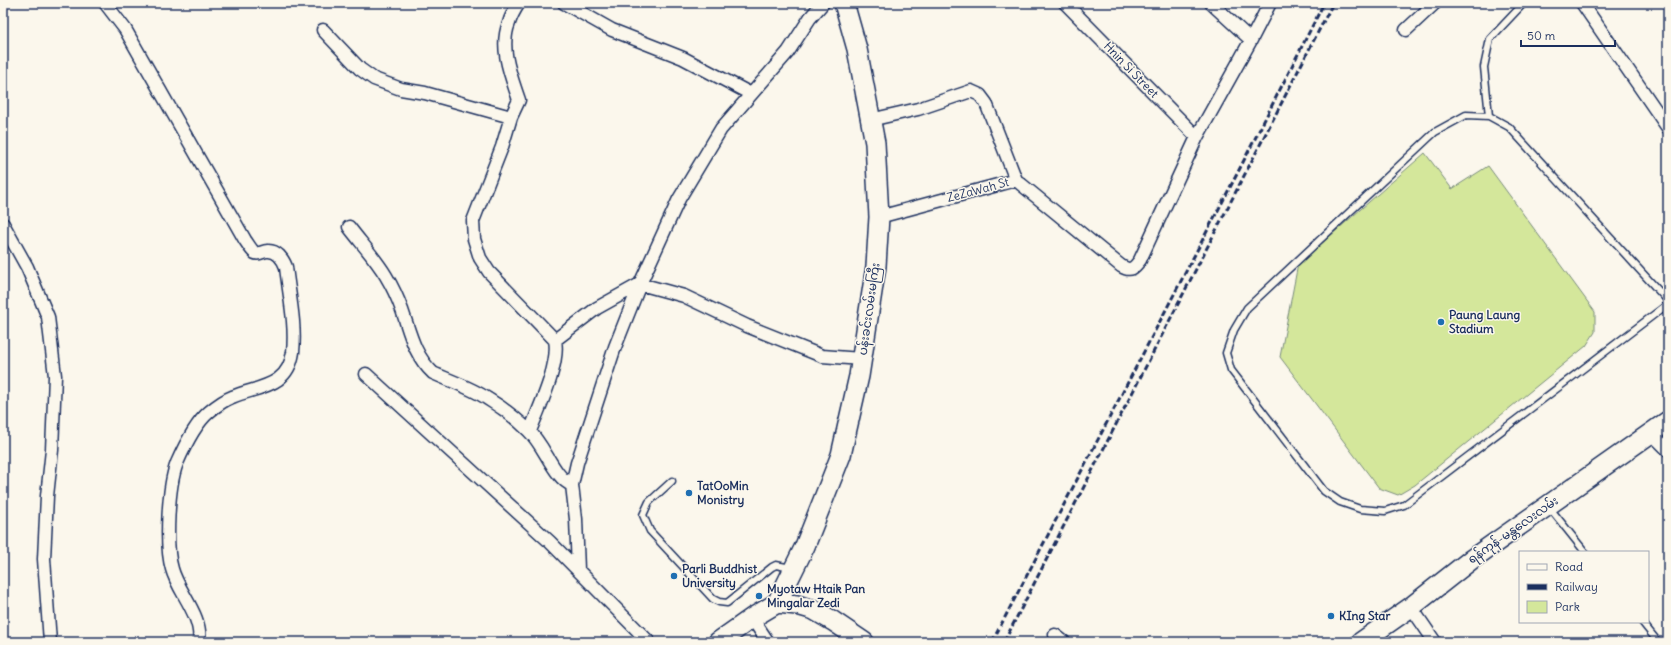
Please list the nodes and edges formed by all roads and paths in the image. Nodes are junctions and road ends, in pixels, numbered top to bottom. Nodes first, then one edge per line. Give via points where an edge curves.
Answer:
1 (105, 3) edge
2 (519, 3) edge
3 (564, 3) edge
4 (823, 3) edge
5 (844, 3) edge
6 (1065, 3) edge
7 (1211, 3) edge
8 (1270, 3) edge
9 (1435, 3) edge
10 (1524, 3) edge
11 (1582, 3) edge
12 (323, 30) dead end
13 (1406, 30) dead end
14 (1251, 40) junction
15 (751, 94) junction
16 (1664, 113) edge
17 (1489, 116) junction
18 (511, 117) junction
19 (870, 120) junction
20 (1668, 128) edge
21 (1197, 137) junction
22 (1016, 180) junction
23 (879, 217) junction
24 (3, 224) edge
25 (348, 227) dead end
26 (640, 284) junction
27 (1668, 301) edge
28 (1668, 304) edge
29 (555, 340) junction
30 (862, 358) junction
31 (366, 374) dead end
32 (1668, 421) edge
33 (530, 431) junction
34 (1651, 433) junction
35 (1668, 450) edge
36 (672, 481) dead end
37 (572, 485) junction
38 (1548, 506) junction
39 (1584, 551) edge
40 (795, 568) junction
41 (578, 570) junction
42 (777, 603) junction
43 (1411, 607) junction
44 (752, 618) junction
45 (1643, 623) edge
46 (50, 642) edge
47 (198, 642) edge
48 (649, 642) edge
49 (718, 642) edge
50 (768, 642) edge
51 (864, 642) edge
52 (1361, 642) edge
53 (1435, 642) edge
54 (1658, 642) edge

1 - 47 street via 125,29 245,240 258,254 268,250 276,253 283,260 287,274 293,319 293,352 288,368 269,385 230,397 208,412 196,427 177,464 171,491 170,555 172,569 196,620
2 - 18 street via 508,23 504,44 519,100
3 - 15 street via 612,30 683,58
4 - 15 street via 788,52
5 - 19 main road, ပန်းခင်းလမ်းမကြီး via 857,49
6 - 21 street, Hnin Si Street
7 - 14 street
8 - 14 street
9 - 13 street
10 - 17 lane via 1490,38 1484,66
11 - 16 street
12 - 18 street via 374,79 401,89 425,93
14 - 21 street
15 - 26 street via 721,128 679,199
16 - 20 street
17 - 27 lane via 1509,127
17 - 28 lane via 1466,115 1435,132 1247,308 1234,330 1226,353 1231,370 1324,491 1340,502 1360,508 1385,511 1404,505
18 - 29 street via 473,221 474,239 480,258 489,272
19 - 22 street via 918,110 971,91 980,95 986,103
19 - 23 main road, ပန်းခင်းလမ်းမကြီး via 875,143
21 - 22 street, ZeZaWah St via 1140,260 1132,269 1127,270 1121,266
22 - 23 street, ZeZaWah St
23 - 30 main road, ပန်းခင်းလမ်းမကြီး via 876,266
24 - 46 street via 27,266 48,317 55,376 44,559
25 - 33 street via 386,276 401,308 413,345 426,366 433,372 487,398
26 - 29 street via 597,308
26 - 30 street via 684,296 747,326 822,356
26 - 37 street via 615,347
29 - 33 street via 553,371
30 - 40 main road, ပန်းခင်းလမ်းမကြီး via 841,455
31 - 41 street
32 - 34 main road, ရန်ကုန်-မန္တလေးလမ်း
33 - 37 street via 540,442 559,476
34 - 35 street
34 - 38 main road, ရန်ကုန်-မန္တလေးလမ်း
36 - 40 lane via 649,502 643,515 650,531 713,599 727,602 774,566
37 - 41 street
38 - 39 lane
38 - 43 main road, ရန်ကုန်-မန္တလေးလမ်း via 1472,559
40 - 42 main road, ပန်းခင်းလမ်းမကြီး
41 - 48 street
42 - 44 main road
42 - 51 main road via 814,610
43 - 52 main road, ရန်ကုန်-မန္တလေးလမ်း
43 - 53 street
44 - 49 main road
44 - 50 street
45 - 54 lane

